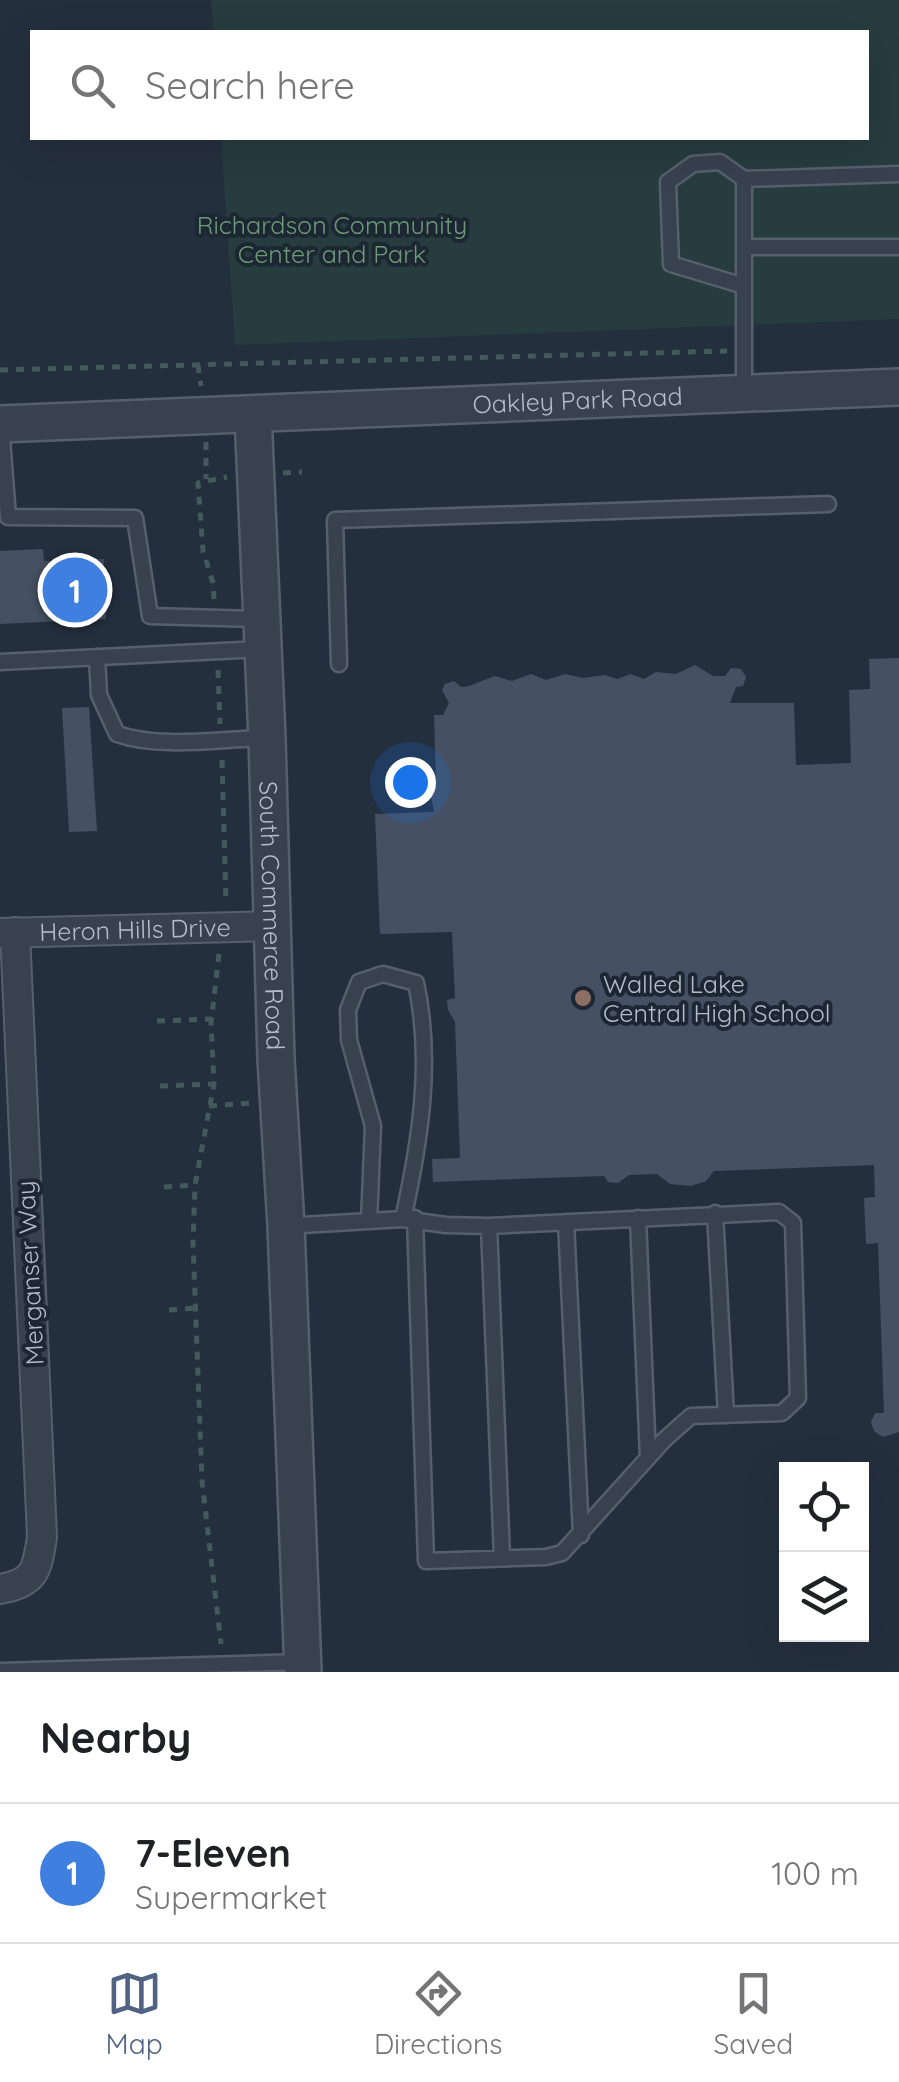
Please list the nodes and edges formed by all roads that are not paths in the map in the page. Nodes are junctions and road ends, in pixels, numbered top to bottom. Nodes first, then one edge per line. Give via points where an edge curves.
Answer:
1 (899, 174) edge
2 (744, 179) junction
3 (744, 247) junction
4 (899, 247) edge
5 (744, 286) junction
6 (899, 387) edge
7 (744, 394) junction
8 (253, 414) junction
9 (0, 424) edge
10 (828, 504) dead end
11 (262, 634) junction
12 (97, 657) junction
13 (0, 662) edge
14 (340, 664) dead end
15 (267, 738) junction
16 (271, 926) junction
17 (7, 932) edge
18 (716, 1213) junction
19 (409, 1218) junction
20 (638, 1218) junction
21 (369, 1221) junction
22 (566, 1222) junction
23 (286, 1226) junction
24 (489, 1226) junction
25 (726, 1415) junction
26 (648, 1458) junction
27 (580, 1535) junction
28 (502, 1558) junction
29 (0, 1588) edge
30 (303, 1667) edge
31 (0, 1671) edge

1 - 2 lane
2 - 3 lane
2 - 5 lane via 720,162 693,164 668,182 671,264
3 - 4 lane
3 - 5 lane
5 - 7 lane
6 - 7 street, Oakley Park Road
7 - 8 street, Oakley Park Road
8 - 9 street
8 - 11 street, South Commerce Road
9 - 11 lane via 8,518 134,518 150,616 216,618
10 - 14 lane via 335,520
11 - 12 lane via 217,651
11 - 15 street, South Commerce Road
12 - 13 lane
12 - 15 lane via 99,695 117,734 134,740
15 - 16 street, South Commerce Road
16 - 17 street, Heron Hills Drive
16 - 23 street, South Commerce Road
17 - 29 street, Merganser Way via 42,1537 37,1570 19,1586
18 - 20 lane
18 - 25 lane
18 - 25 lane via 779,1212 793,1223 798,1398 782,1413
19 - 21 lane
19 - 21 lane via 424,1094 422,1013 416,983 383,974 360,982 348,1010 349,1040 373,1126
19 - 24 lane
19 - 28 lane via 426,1561
20 - 22 lane
20 - 26 lane
21 - 23 lane
22 - 24 lane
22 - 27 lane
23 - 30 street, South Commerce Road
24 - 28 lane
25 - 26 lane via 691,1416
26 - 27 lane
27 - 28 lane via 562,1553
30 - 31 lane

